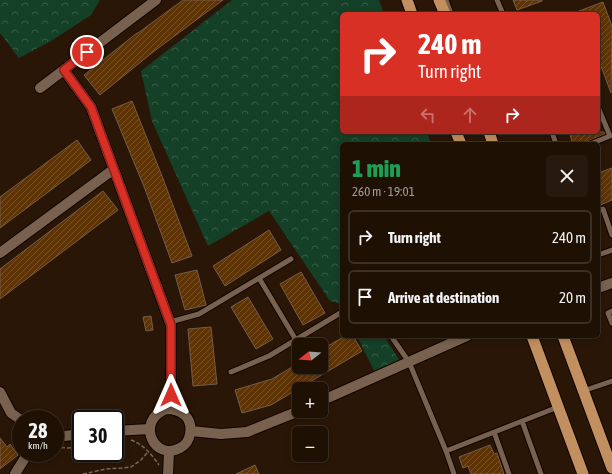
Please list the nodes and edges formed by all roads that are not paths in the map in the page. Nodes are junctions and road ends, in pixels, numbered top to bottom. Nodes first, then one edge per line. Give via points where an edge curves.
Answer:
1 (156, 0) edge
2 (407, 0) edge
3 (439, 0) edge
4 (446, 0) edge
5 (497, 0) edge
6 (411, 12) edge
7 (444, 12) edge
8 (450, 12) edge
9 (502, 12) edge
10 (64, 70) junction
11 (40, 88) dead end
12 (600, 112) edge
13 (595, 142) edge
14 (114, 169) junction
15 (600, 211) edge
16 (612, 235) edge
17 (612, 250) edge
18 (0, 253) edge
19 (600, 254) edge
20 (291, 259) dead end
21 (259, 278) junction
22 (612, 283) edge
23 (600, 287) edge
24 (612, 311) edge
25 (340, 313) edge
26 (170, 322) junction
27 (612, 323) edge
28 (295, 338) edge
29 (299, 338) edge
30 (392, 338) edge
31 (461, 338) edge
32 (533, 338) edge
33 (564, 338) edge
34 (292, 342) edge
35 (409, 362) junction
36 (231, 372) dead end
37 (612, 381) edge
38 (583, 391) junction
39 (0, 392) edge
40 (328, 398) edge
41 (558, 407) junction
42 (171, 409) junction
43 (12, 414) edge
44 (292, 414) edge
45 (522, 421) junction
46 (149, 429) junction
47 (124, 430) edge
48 (191, 431) junction
49 (494, 432) junction
50 (446, 451) junction
51 (169, 452) junction
52 (22, 462) edge
53 (611, 463) edge
54 (164, 471) edge
55 (15, 474) edge
56 (454, 474) edge
57 (509, 474) edge
58 (541, 474) edge
59 (583, 474) edge

1 - 10 street
2 - 6 highway
3 - 7 highway
4 - 8 lane
5 - 9 lane
10 - 11 street
10 - 14 street via 91,107
12 - 13 lane via 610,136
14 - 18 street
14 - 26 street
15 - 16 lane via 603,210
17 - 19 lane
20 - 21 lane
21 - 26 lane via 199,314
21 - 28 lane
22 - 23 street
24 - 27 lane via 608,313
25 - 29 lane
26 - 42 street
30 - 35 lane
31 - 35 street
32 - 41 highway
33 - 38 highway
34 - 36 lane via 269,356
35 - 40 street
35 - 50 lane
37 - 38 lane
38 - 53 highway
39 - 43 street
41 - 45 lane
41 - 59 highway
42 - 46 street via 156,414
42 - 48 street via 186,416
44 - 48 street via 247,432 221,434
45 - 49 lane
45 - 58 lane
46 - 47 street
46 - 51 street via 154,444
48 - 51 street via 184,446
49 - 50 lane
49 - 57 lane
50 - 56 lane
51 - 54 street
52 - 55 street

